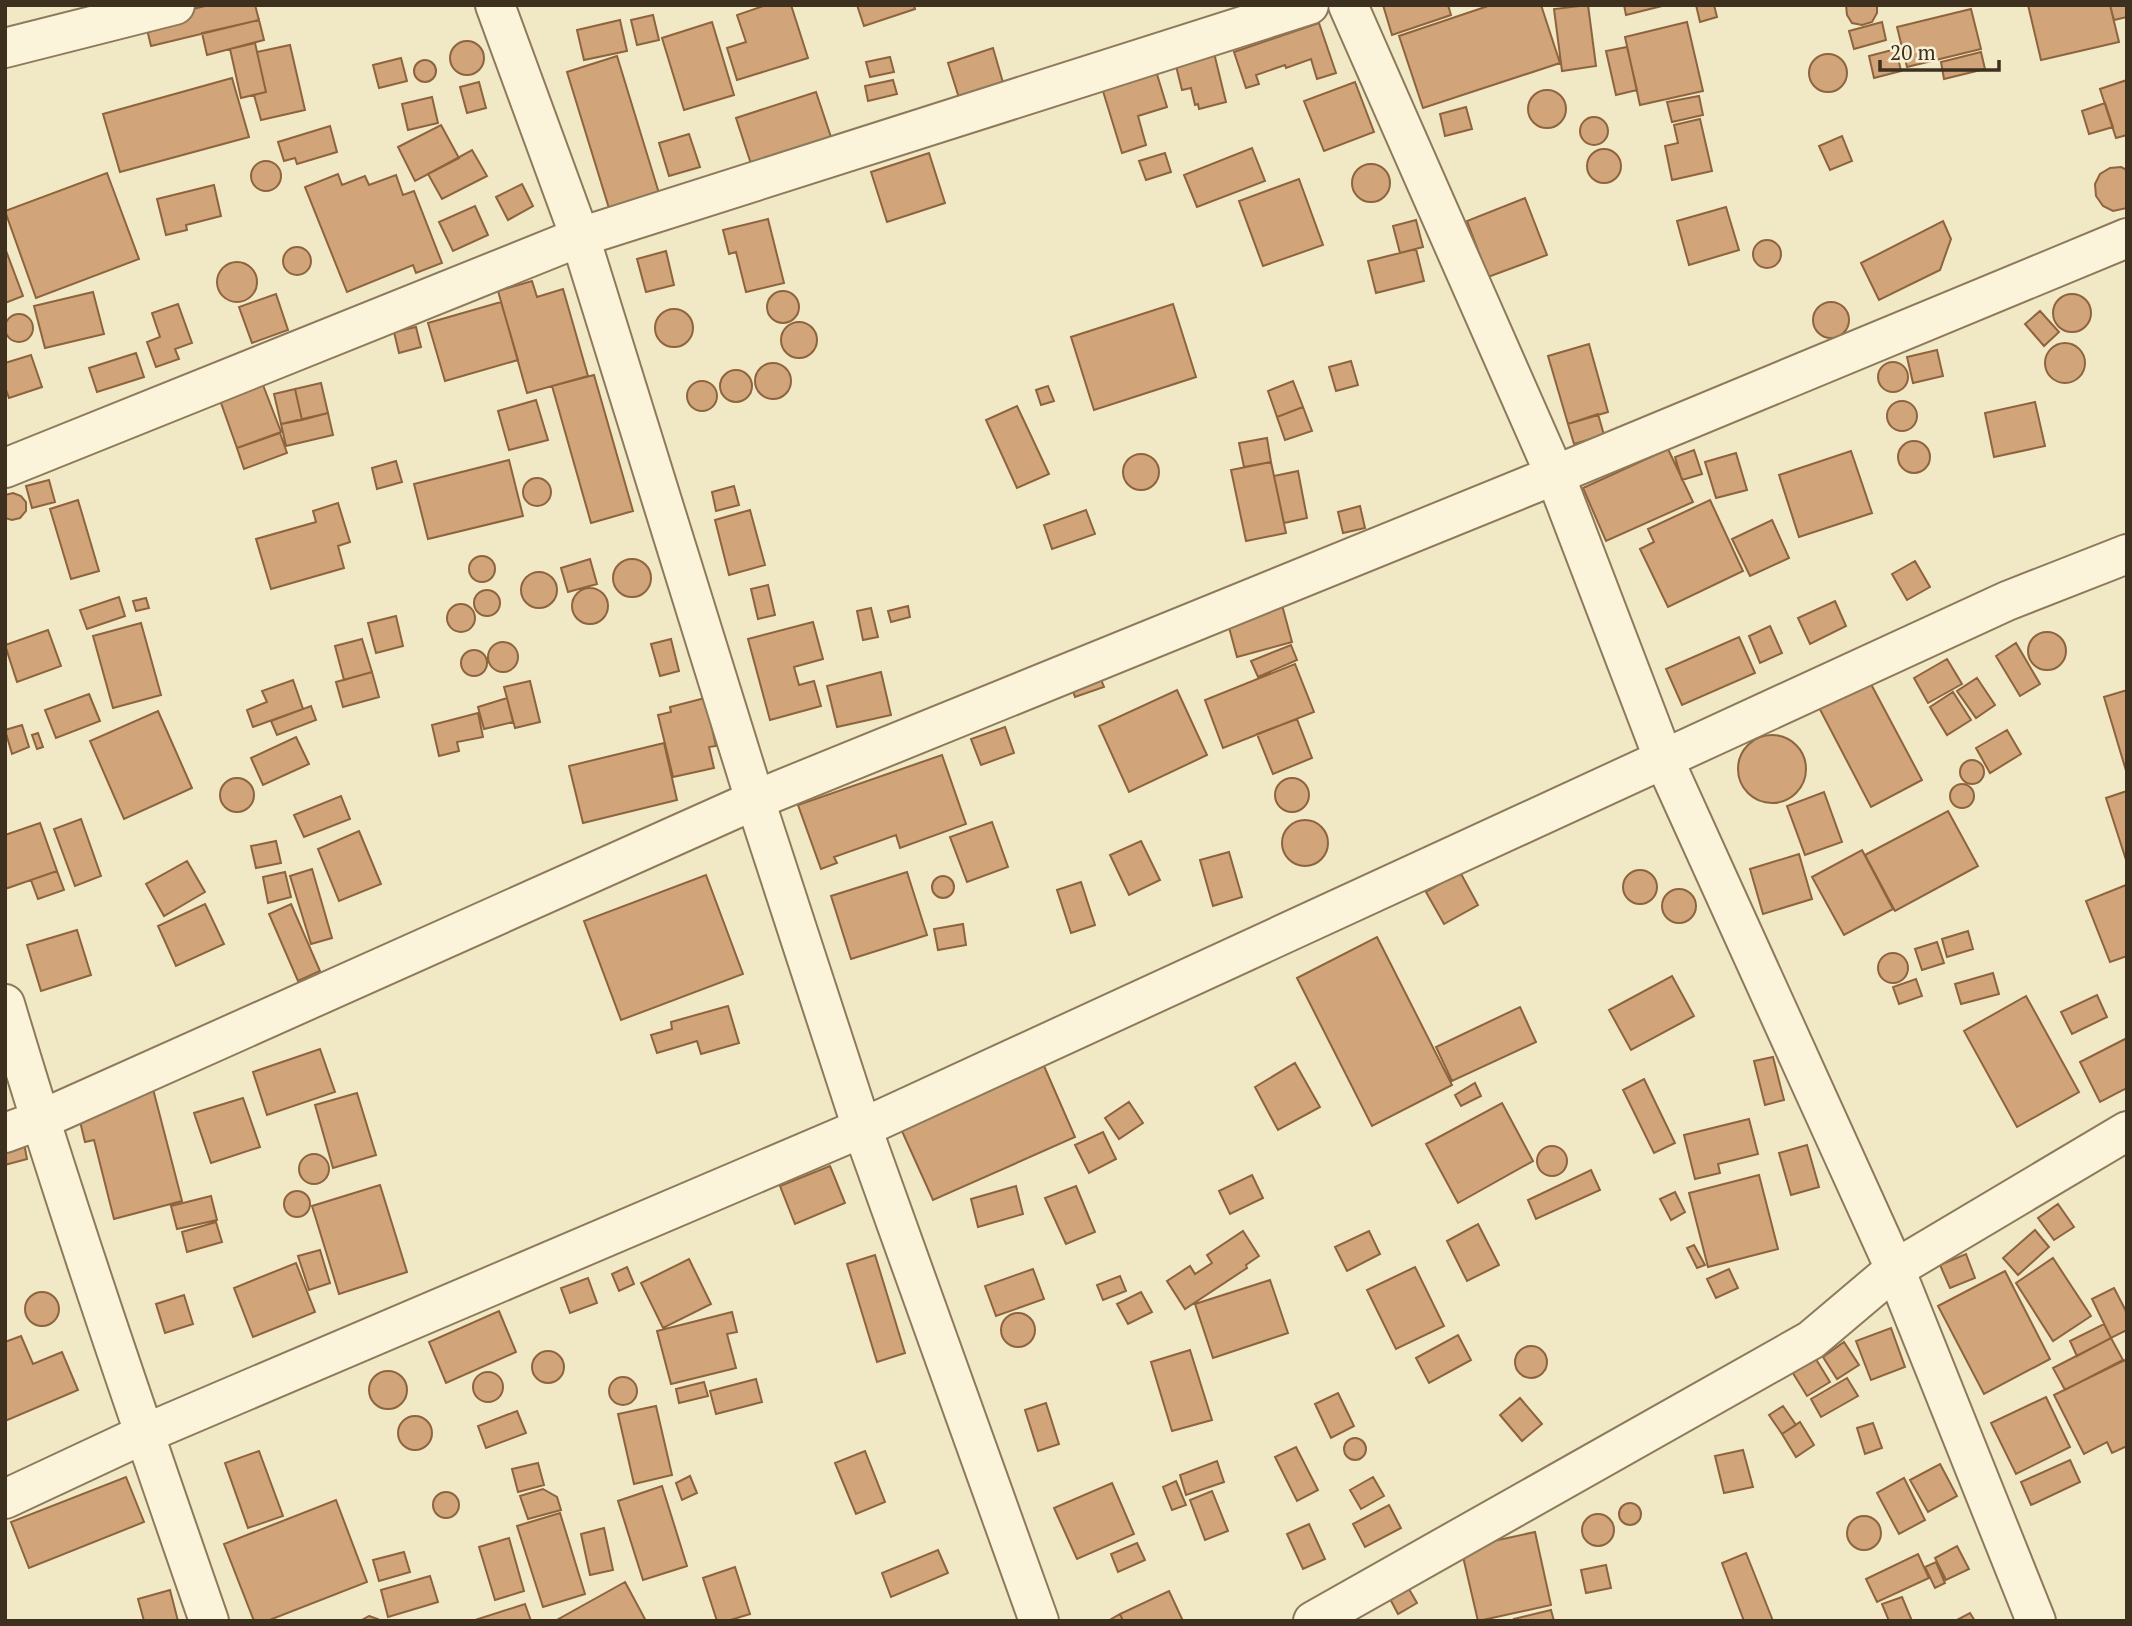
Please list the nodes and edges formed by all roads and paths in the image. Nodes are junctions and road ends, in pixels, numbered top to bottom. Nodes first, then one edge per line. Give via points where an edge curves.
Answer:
1 (175, 5) edge
2 (495, 5) edge
3 (1309, 5) edge
4 (1348, 5) edge
5 (5, 48) edge
6 (580, 237) junction
7 (2127, 238) edge
8 (5, 468) edge
9 (1555, 475) junction
10 (2127, 554) edge
11 (1664, 760) junction
12 (755, 800) junction
13 (5, 1004) edge
14 (22, 1126) edge
15 (862, 1128) junction
16 (2127, 1131) edge
17 (1895, 1269) junction
18 (144, 1434) junction
19 (5, 1499) edge
20 (209, 1621) edge
21 (1039, 1621) edge
22 (1313, 1621) edge
23 (2036, 1621) edge

1 - 5 street
2 - 6 street
3 - 6 street
4 - 9 street
6 - 8 street
6 - 12 street
7 - 9 street
9 - 11 street
9 - 12 street
10 - 11 street via 2007,601
11 - 15 street
11 - 17 street
12 - 14 street
12 - 15 street
13 - 14 street
14 - 18 street
15 - 18 street
15 - 21 street
16 - 17 street
17 - 22 street via 1811,1340
17 - 23 street
18 - 19 street
18 - 20 street

